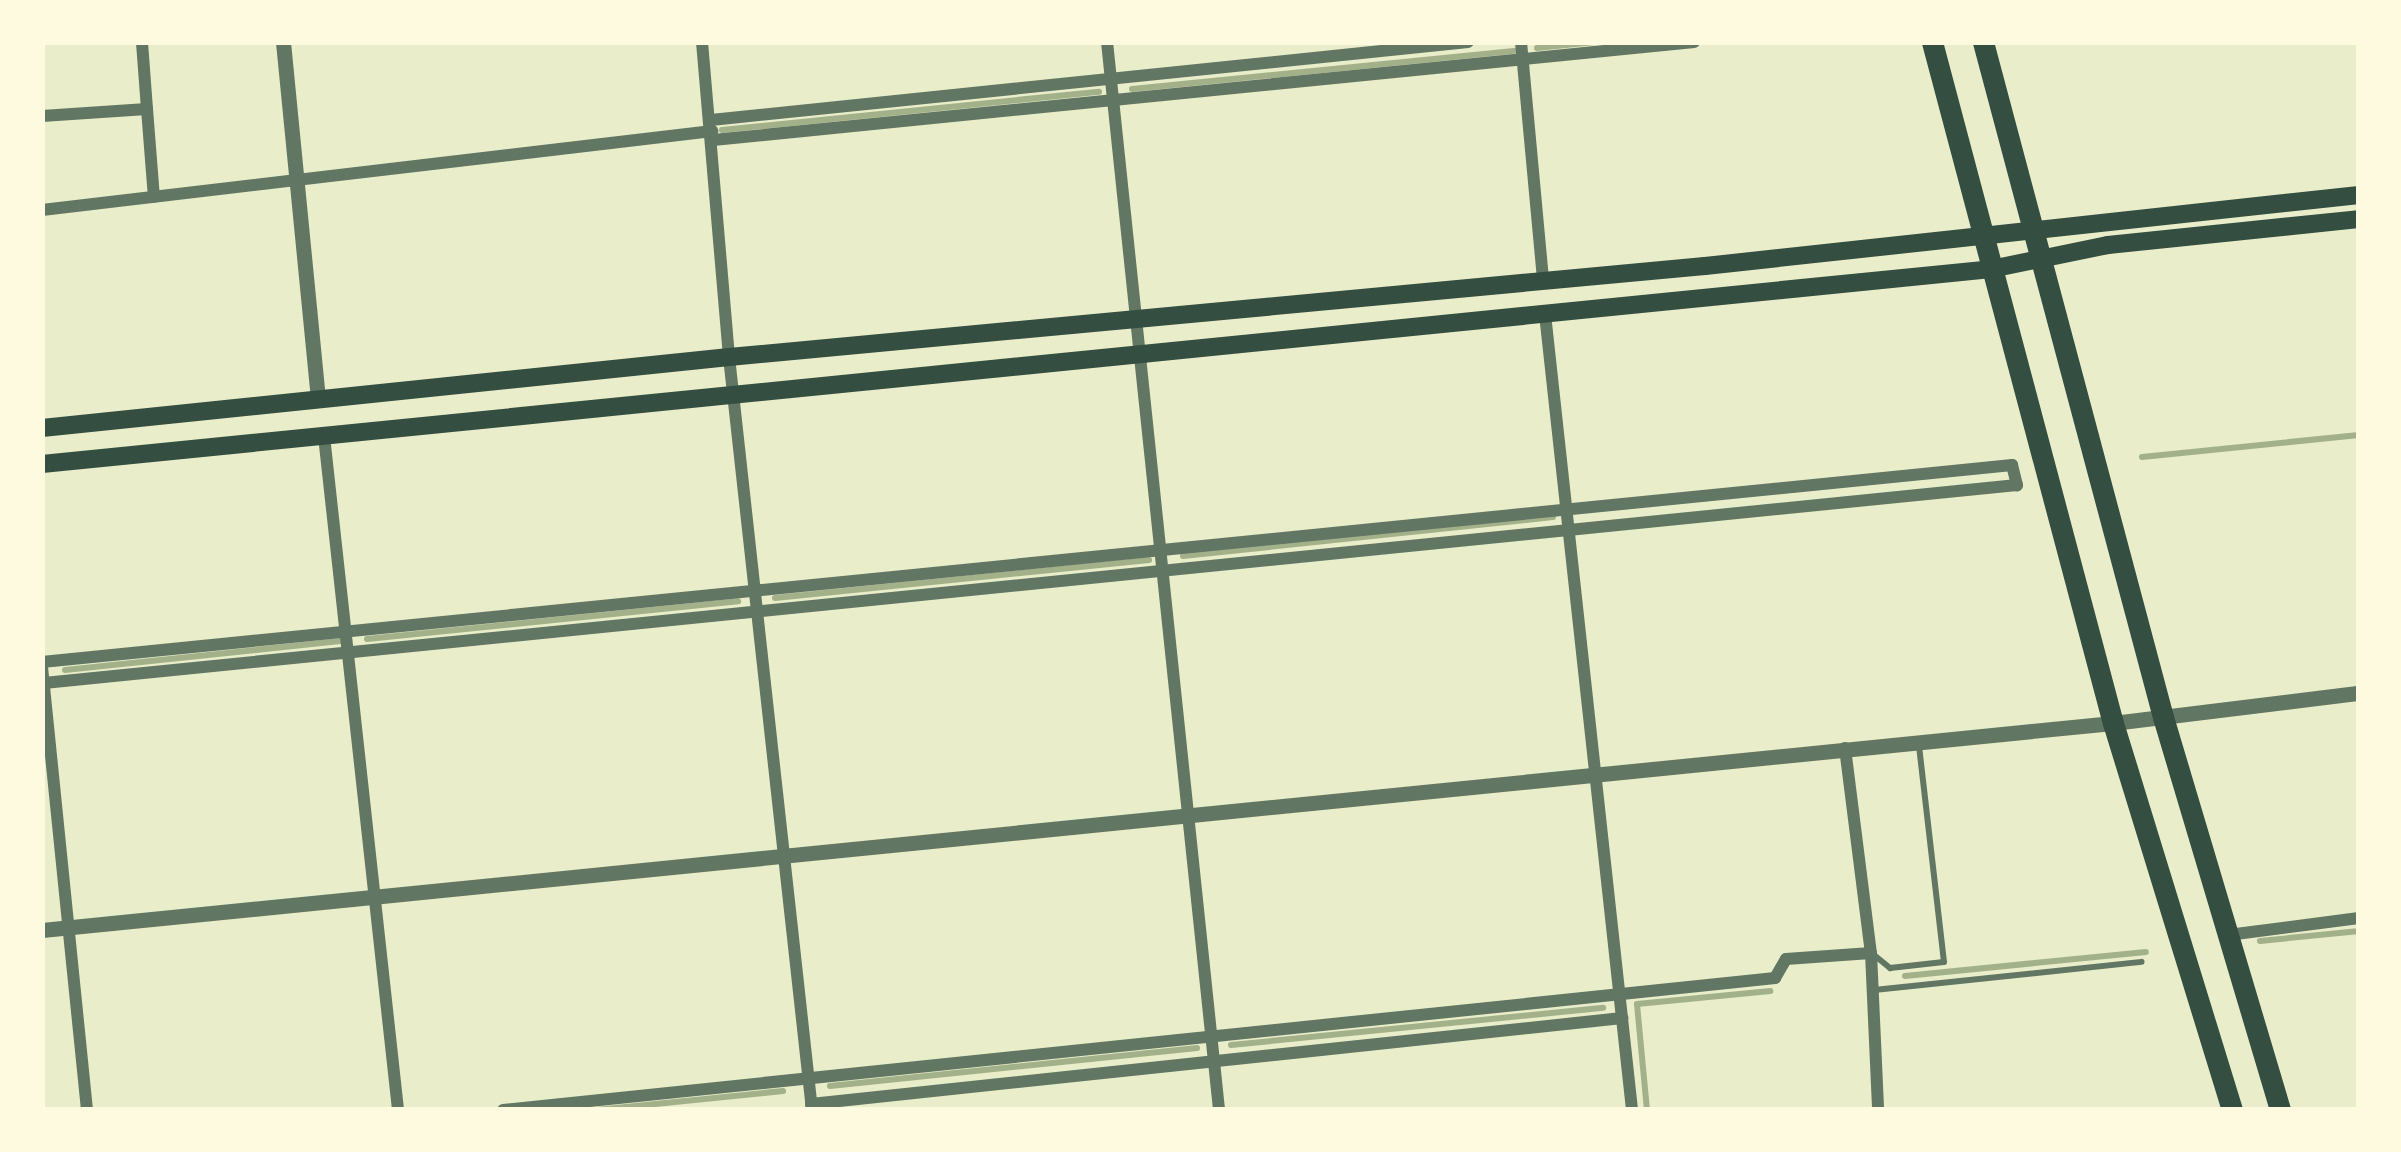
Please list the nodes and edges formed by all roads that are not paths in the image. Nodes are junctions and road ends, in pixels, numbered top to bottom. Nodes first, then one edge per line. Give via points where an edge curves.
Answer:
1 (142, 42) edge
2 (283, 42) edge
3 (702, 42) edge
4 (1107, 42) edge
5 (1468, 42) edge
6 (1521, 42) edge
7 (1694, 42) edge
8 (1932, 42) edge
9 (1983, 42) edge
10 (1523, 59) junction
11 (1111, 79) junction
12 (1113, 100) junction
13 (147, 109) junction
14 (42, 116) edge
15 (712, 130) junction
16 (298, 180) junction
17 (2359, 195) edge
18 (154, 197) junction
19 (42, 210) edge
20 (2359, 219) edge
21 (2036, 229) junction
22 (1981, 234) junction
23 (2043, 254) junction
24 (1991, 269) junction
25 (1543, 280) junction
26 (1546, 314) junction
27 (1136, 320) junction
28 (1139, 356) junction
29 (729, 357) junction
30 (734, 392) junction
31 (319, 399) junction
32 (42, 428) edge
33 (324, 436) junction
34 (42, 464) edge
35 (1568, 512) junction
36 (1570, 532) junction
37 (1160, 553) junction
38 (1162, 573) junction
39 (755, 589) junction
40 (758, 610) junction
41 (345, 629) junction
42 (348, 649) junction
43 (42, 664) edge
44 (44, 682) edge
45 (2359, 693) edge
46 (2163, 717) junction
47 (2113, 723) junction
48 (1919, 741) junction
49 (1845, 748) junction
50 (1596, 772) junction
51 (1188, 815) junction
52 (785, 856) junction
53 (374, 897) junction
54 (2359, 918) edge
55 (68, 927) junction
56 (42, 930) edge
57 (2228, 935) junction
58 (1871, 953) junction
59 (2142, 962) dead end
60 (1874, 990) junction
61 (1620, 995) junction
62 (1622, 1018) junction
63 (1212, 1038) junction
64 (1214, 1060) junction
65 (808, 1079) junction
66 (811, 1107) edge
67 (86, 1110) edge
68 (398, 1110) edge
69 (502, 1110) edge
70 (1219, 1110) edge
71 (1632, 1110) edge
72 (1877, 1110) edge
73 (2233, 1110) edge
74 (2280, 1110) edge

1 - 13 street
2 - 16 street
3 - 15 street
4 - 11 street
5 - 11 street
6 - 10 street
7 - 10 street
8 - 22 highway
9 - 21 highway
10 - 12 street
10 - 25 street
11 - 12 street
11 - 15 street
12 - 15 street
12 - 27 street
13 - 14 street
13 - 18 street
15 - 16 street
15 - 29 street
16 - 18 street
16 - 31 street
17 - 21 main road
18 - 19 street
20 - 23 main road
21 - 22 main road
21 - 23 highway
22 - 24 highway
22 - 25 main road
23 - 24 main road
23 - 46 highway
24 - 26 main road
24 - 47 highway
25 - 27 main road
26 - 28 main road
26 - 35 street
27 - 28 street
27 - 29 main road
28 - 30 main road
28 - 37 street
29 - 30 street
29 - 31 main road
30 - 33 main road
30 - 39 street
31 - 32 main road
33 - 34 main road
33 - 41 street
35 - 36 street
35 - 36 street via 2012,465 2017,485
35 - 37 street
36 - 38 street
36 - 50 street
37 - 38 street
37 - 39 street
38 - 40 street
38 - 51 street
39 - 40 street
39 - 41 street
40 - 42 street
40 - 52 street
41 - 42 street
41 - 43 street
42 - 44 street
42 - 53 street
43 - 44 street
44 - 55 street
45 - 46 street
46 - 47 street
46 - 57 highway
47 - 48 street
47 - 73 highway
48 - 49 street
48 - 58 lane via 1944,962 1890,968
49 - 50 street
49 - 58 street
50 - 51 street
50 - 61 street
51 - 52 street
51 - 63 street
52 - 53 street
52 - 65 street
53 - 55 street
53 - 68 street
54 - 57 street
55 - 56 street
55 - 67 street
57 - 74 highway
58 - 60 street
58 - 61 street via 1786,958 1775,978
59 - 60 lane
60 - 72 street
61 - 62 street
61 - 63 street
62 - 64 street
62 - 71 street
63 - 64 street
63 - 65 street
64 - 66 street
64 - 70 street
65 - 66 street
65 - 69 street

